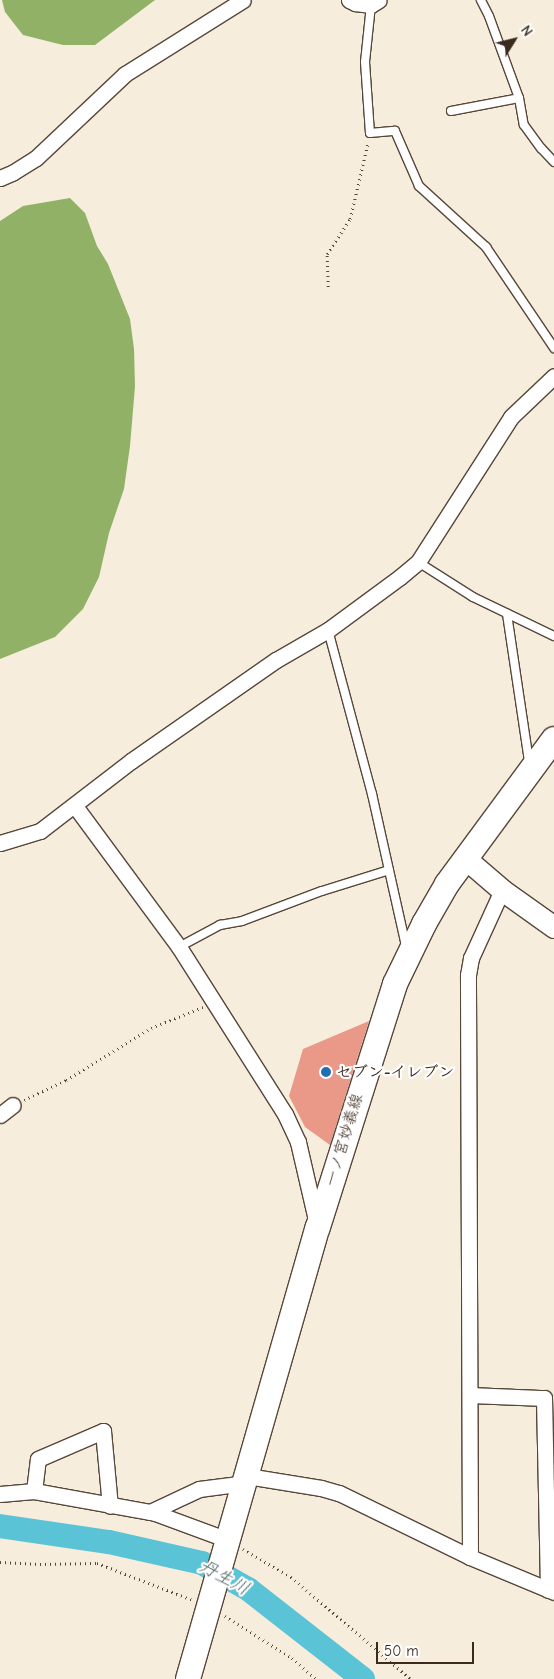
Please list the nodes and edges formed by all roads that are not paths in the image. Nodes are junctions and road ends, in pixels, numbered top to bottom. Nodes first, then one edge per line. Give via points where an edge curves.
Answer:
1 (243, 0) edge
2 (349, 0) edge
3 (482, 0) edge
4 (375, 2) edge
5 (519, 98) junction
6 (451, 112) dead end
7 (554, 162) edge
8 (0, 178) edge
9 (554, 348) edge
10 (554, 376) edge
11 (418, 562) junction
12 (507, 614) junction
13 (328, 630) junction
14 (554, 636) edge
15 (554, 739) edge
16 (531, 770) junction
17 (75, 806) junction
18 (0, 843) edge
19 (466, 859) junction
20 (389, 870) junction
21 (502, 890) junction
22 (554, 927) edge
23 (179, 946) junction
24 (408, 956) junction
25 (14, 1105) road end
26 (0, 1115) edge
27 (318, 1227) junction
28 (471, 1395) junction
29 (246, 1480) junction
30 (34, 1491) junction
31 (0, 1494) edge
32 (110, 1506) junction
33 (150, 1512) junction
34 (227, 1545) junction
35 (470, 1557) junction
36 (551, 1591) edge
37 (188, 1679) edge

1 - 8 street via 125,74 36,158
2 - 4 street via 355,3
3 - 5 lane
4 - 9 lane via 365,62 370,133 395,131 419,186 486,247
5 - 6 lane
5 - 7 lane via 524,125
10 - 11 street via 511,417
11 - 12 lane
11 - 13 street
12 - 14 lane
12 - 16 lane
13 - 17 street via 276,660 131,761
13 - 20 lane
15 - 16 main road, 一ノ宮妙義線
16 - 19 main road, 一ノ宮妙義線
17 - 18 street via 40,831
17 - 23 street
19 - 21 street
19 - 24 main road, 一ノ宮妙義線 via 447,884
20 - 23 lane via 242,921 220,925
20 - 24 lane
21 - 22 street
21 - 28 street via 471,958 468,976
23 - 27 street via 285,1114 298,1142
24 - 27 main road, 一ノ宮妙義線 via 395,984 368,1065
25 - 26 street
27 - 29 main road, 一ノ宮妙義線
28 - 35 street
28 - 36 street via 544,1398
29 - 33 street via 199,1489
29 - 34 main road, 一ノ宮妙義線
29 - 35 street via 340,1493
30 - 31 street
30 - 32 street
30 - 32 street via 38,1459 103,1431
32 - 33 street
33 - 34 street
34 - 37 main road, 一ノ宮妙義線
35 - 36 street

